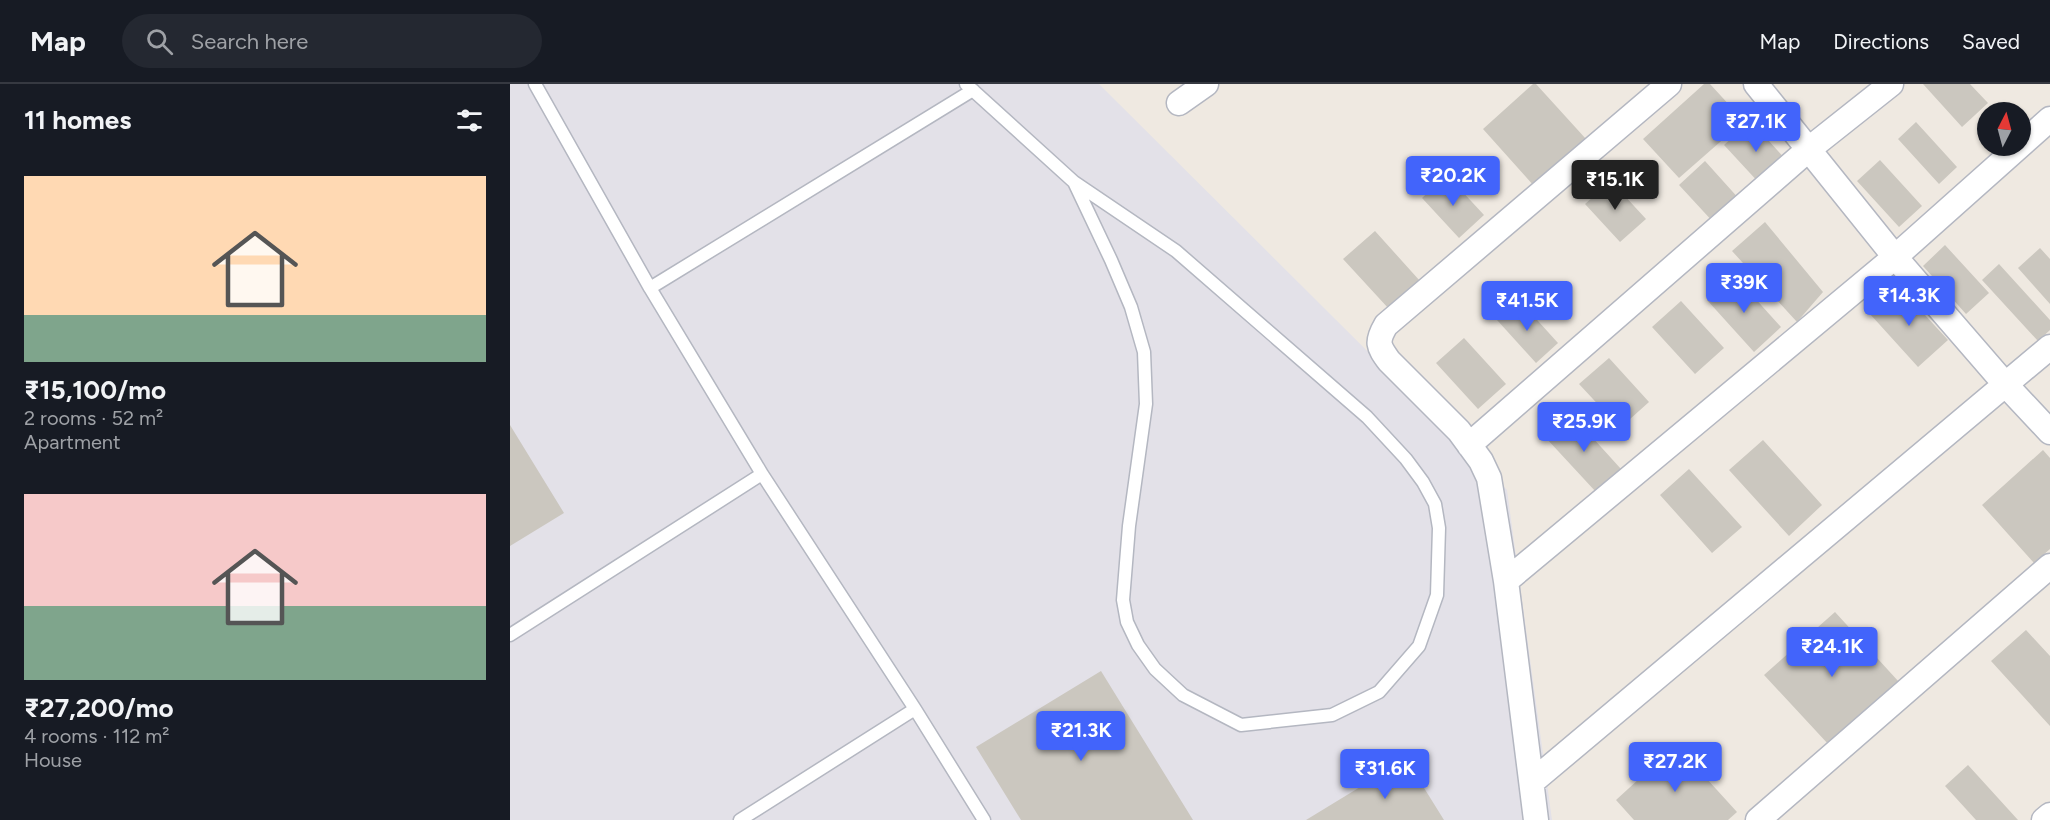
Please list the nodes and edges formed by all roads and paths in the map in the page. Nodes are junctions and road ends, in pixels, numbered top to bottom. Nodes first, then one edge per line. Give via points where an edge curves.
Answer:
1 (535, 84) edge
2 (1206, 84) edge
3 (1670, 84) edge
4 (1756, 84) edge
5 (1891, 84) edge
6 (970, 87) edge
7 (1179, 103) dead end
8 (2050, 119) edge
9 (1809, 149) junction
10 (1074, 182) junction
11 (1895, 257) junction
12 (650, 288) junction
13 (2050, 347) edge
14 (2005, 384) junction
15 (2050, 432) edge
16 (1469, 445) junction
17 (762, 474) junction
18 (2050, 567) edge
19 (1506, 581) junction
20 (510, 635) edge
21 (915, 709) junction
22 (1532, 782) junction
23 (2050, 814) edge
24 (740, 820) edge
25 (984, 820) edge
26 (1536, 820) edge
27 (1758, 820) edge
28 (2044, 820) edge

1 - 12 lane
2 - 7 street
3 - 16 street via 1386,325 1379,336 1380,349 1389,361
4 - 9 street
5 - 9 street
6 - 10 lane
6 - 12 lane
8 - 11 street
9 - 11 street
9 - 16 street
10 - 10 lane via 1131,307 1144,352 1146,404 1123,600 1127,622 1138,645 1155,669 1183,695 1240,725 1332,715 1379,692 1419,646 1437,595 1439,528 1435,504 1422,482 1367,417 1176,251
11 - 14 street
11 - 19 street
12 - 17 lane
13 - 14 street
14 - 15 street
14 - 22 street
16 - 19 street via 1489,478
17 - 20 lane
17 - 21 lane
18 - 27 street
19 - 22 street
21 - 24 lane
21 - 25 lane
22 - 26 street
23 - 28 street

